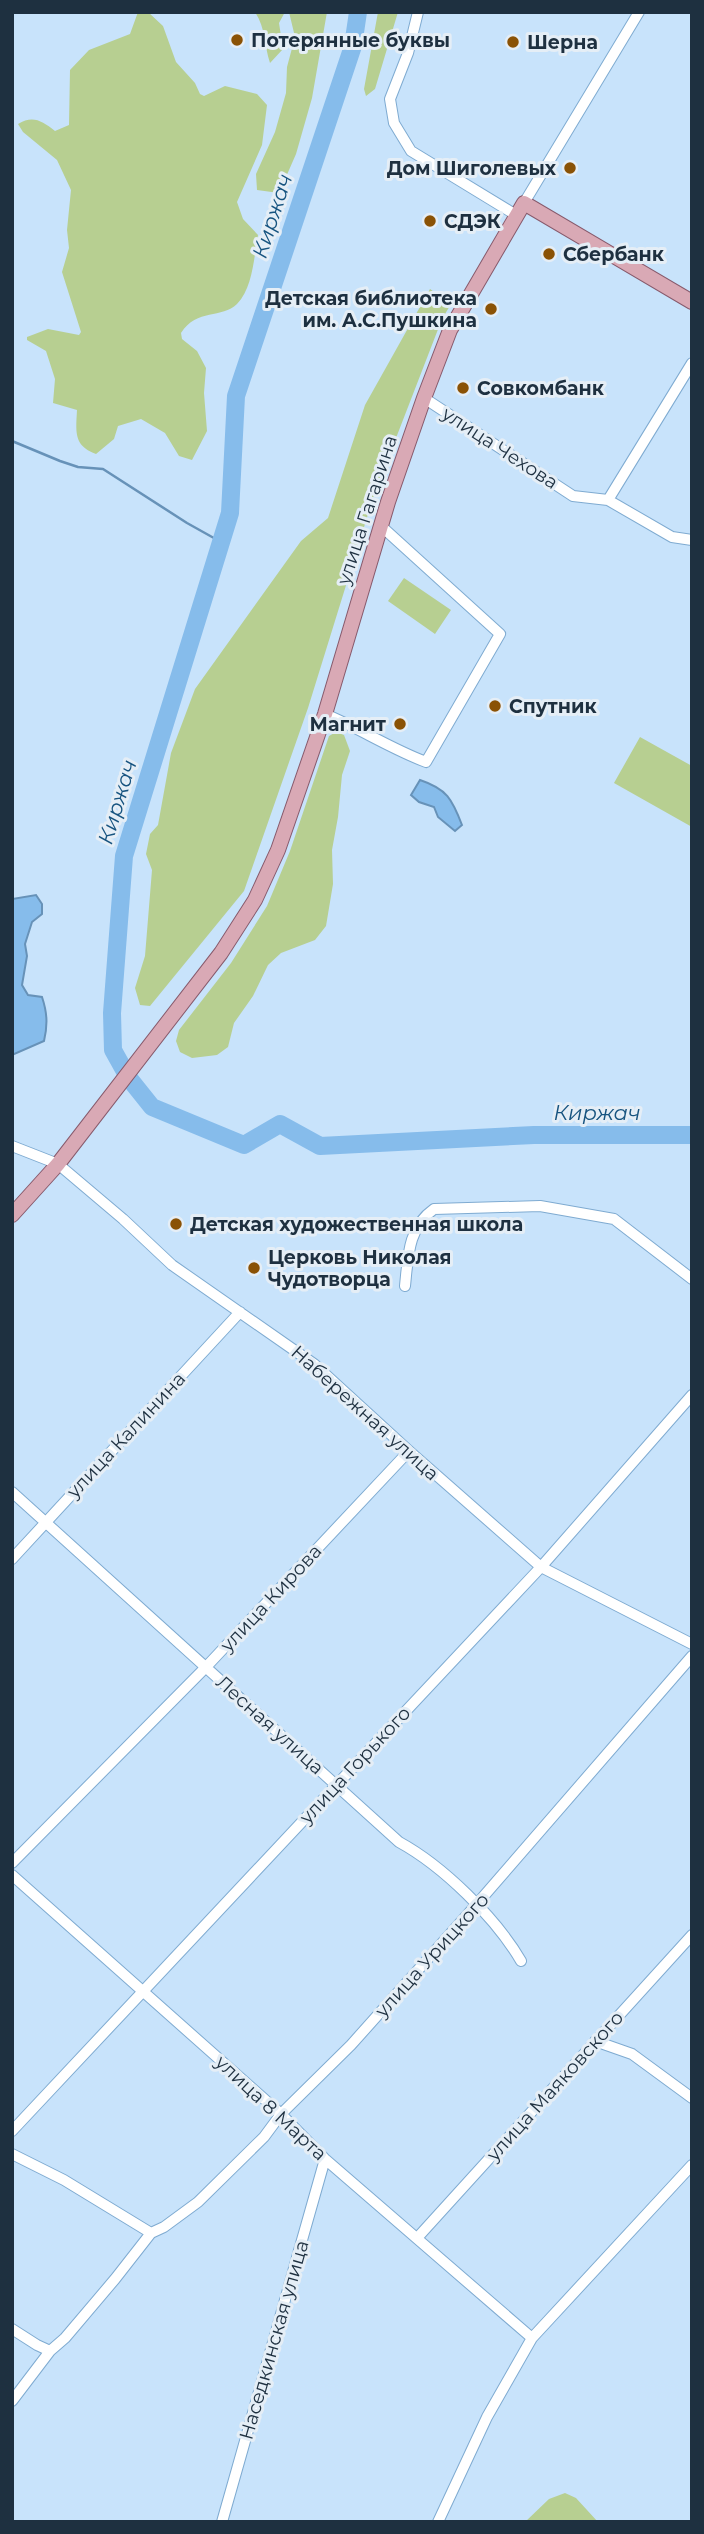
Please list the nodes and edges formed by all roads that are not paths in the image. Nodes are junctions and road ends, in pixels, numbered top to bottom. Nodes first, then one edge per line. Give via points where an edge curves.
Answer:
1 (418, 12) edge
2 (639, 12) edge
3 (520, 209) junction
4 (692, 302) edge
5 (692, 363) edge
6 (424, 398) junction
7 (608, 500) junction
8 (381, 526) junction
9 (692, 540) edge
10 (325, 713) junction
11 (12, 1146) edge
12 (58, 1164) junction
13 (12, 1215) edge
14 (692, 1279) edge
15 (405, 1286) dead end
16 (240, 1312) junction
17 (692, 1395) edge
18 (408, 1451) junction
19 (12, 1492) edge
20 (46, 1522) junction
21 (12, 1559) edge
22 (541, 1567) junction
23 (692, 1644) edge
24 (692, 1656) edge
25 (206, 1667) junction
26 (337, 1785) junction
27 (12, 1863) edge
28 (12, 1875) edge
29 (477, 1905) junction
30 (692, 1935) edge
31 (521, 1961) dead end
32 (143, 1991) junction
33 (595, 2041) junction
34 (692, 2098) edge
35 (282, 2114) junction
36 (12, 2131) edge
37 (12, 2154) edge
38 (325, 2159) junction
39 (692, 2165) edge
40 (151, 2233) junction
41 (418, 2237) junction
42 (12, 2329) edge
43 (532, 2338) junction
44 (50, 2351) junction
45 (12, 2401) edge
46 (222, 2522) edge
47 (438, 2522) edge

1 - 3 street via 390,99 394,123 411,151
2 - 3 street, улица Гагарина
3 - 4 main road
3 - 6 main road, улица Гагарина via 450,330
5 - 7 street
6 - 7 street, улица Чехова via 573,496
6 - 8 main road, улица Гагарина
7 - 9 street, улица Чехова via 672,537
8 - 10 main road, улица Гагарина
8 - 10 street via 500,634 426,762
10 - 12 main road, улица Гагарина via 278,850 255,900 221,953
11 - 12 street, Набережная улица
12 - 13 main road, улица Гагарина
12 - 16 street, Набережная улица via 172,1265
14 - 15 street via 614,1219 540,1206 434,1209 417,1227 410,1244
16 - 18 street, Набережная улица via 314,1364
16 - 20 street, улица Калинина
17 - 22 street, улица Горького
18 - 22 street, Набережная улица
18 - 25 street, улица Кирова
19 - 20 street, Лесная улица
20 - 21 street, улица Калинина
20 - 25 street, Лесная улица
22 - 23 street, Набережная улица
22 - 26 street, улица Горького
24 - 29 street, улица Урицкого
25 - 26 street, Лесная улица
25 - 27 street, улица Кирова
26 - 29 street, Лесная улица
26 - 32 street, улица Горького
28 - 32 street, улица 8 Марта
29 - 31 street, Лесная улица via 508,1938
29 - 35 street, улица Урицкого
30 - 33 street, улица Маяковского
32 - 35 street, улица 8 Марта
32 - 36 street, улица Горького
33 - 34 street via 632,2054
33 - 41 street, улица Маяковского
35 - 38 street, улица 8 Марта
35 - 40 street, улица Урицкого via 198,2202
37 - 40 street
38 - 41 street, улица 8 Марта
38 - 46 street, Наседкинская улица
39 - 43 street
40 - 44 street
41 - 43 street, улица 8 Марта
42 - 44 street
43 - 47 street via 487,2417
44 - 45 street

